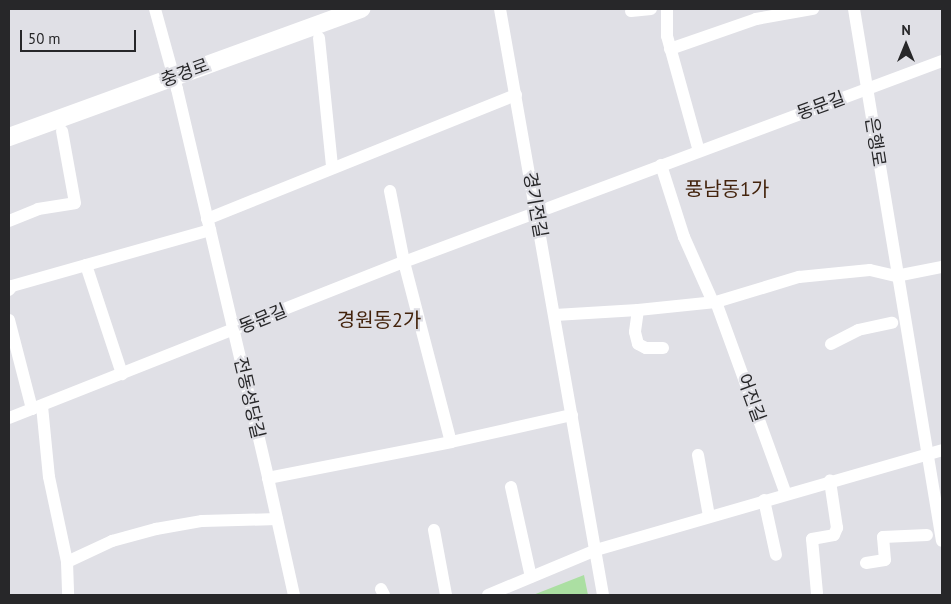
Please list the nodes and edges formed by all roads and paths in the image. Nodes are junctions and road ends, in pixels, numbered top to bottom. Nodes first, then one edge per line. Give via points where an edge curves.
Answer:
1 (155, 9) edge
2 (361, 9) edge
3 (500, 9) edge
4 (651, 9) edge
5 (667, 9) edge
6 (813, 9) edge
7 (854, 9) edge
8 (799, 10) edge
9 (631, 11) dead end
10 (319, 38) dead end
11 (670, 49) junction
12 (942, 61) edge
13 (174, 77) junction
14 (867, 89) junction
15 (516, 95) junction
16 (62, 131) dead end
17 (9, 137) edge
18 (699, 151) junction
19 (661, 165) junction
20 (332, 167) junction
21 (390, 191) dead end
22 (536, 212) junction
23 (9, 221) edge
24 (208, 224) junction
25 (404, 262) junction
26 (86, 265) junction
27 (942, 267) edge
28 (896, 276) junction
29 (9, 290) edge
30 (714, 302) junction
31 (638, 310) junction
32 (555, 315) junction
33 (9, 320) edge
34 (892, 323) dead end
35 (234, 331) junction
36 (830, 344) dead end
37 (663, 348) dead end
38 (122, 374) junction
39 (37, 407) junction
40 (10, 415) edge
41 (572, 415) junction
42 (451, 442) junction
43 (942, 450) edge
44 (927, 454) junction
45 (698, 455) dead end
46 (268, 478) junction
47 (830, 481) junction
48 (511, 487) dead end
49 (786, 494) junction
50 (764, 500) junction
51 (709, 516) junction
52 (277, 518) junction
53 (434, 530) dead end
54 (927, 535) dead end
55 (942, 541) edge
56 (596, 550) junction
57 (776, 555) dead end
58 (67, 562) junction
59 (866, 563) dead end
60 (530, 577) junction
61 (818, 593) dead end
62 (68, 595) edge
63 (294, 595) edge
64 (446, 595) edge
65 (488, 595) edge
66 (603, 595) edge

1 - 13 street, 전동성당길
2 - 13 street, 충경로
3 - 15 street, 경기전길
4 - 9 street
5 - 11 street
6 - 8 street
7 - 14 street, 은행로
8 - 11 street via 756,20
10 - 20 street
11 - 18 street
12 - 14 street, 동문길
13 - 17 street, 충경로
13 - 24 street, 전동성당길
14 - 18 street, 동문길
14 - 28 street, 은행로
15 - 20 street
15 - 22 street, 경기전길
16 - 23 street via 75,203 38,209
18 - 19 street, 동문길
19 - 22 street, 동문길
19 - 30 street via 684,237
20 - 24 street
21 - 25 street
22 - 25 street, 동문길
22 - 32 street, 경기전길
24 - 26 street
24 - 35 street, 전동성당길
25 - 35 street, 동문길
25 - 42 street
26 - 29 street via 12,286
26 - 38 street
27 - 28 street
28 - 30 street via 870,270 799,277
28 - 44 street, 은행로
30 - 31 street
30 - 49 street, 어진길
31 - 32 street
31 - 37 street via 635,332 638,344 646,348
32 - 41 street, 경기전길
33 - 39 street
34 - 36 street via 858,330
35 - 38 street, 동문길
35 - 46 street, 전동성당길
38 - 39 street, 동문길
39 - 40 street, 동문길
39 - 58 street
41 - 42 street
41 - 56 street, 경기전길
42 - 46 street
43 - 44 street
44 - 47 street
44 - 55 street, 은행로
45 - 51 street
46 - 52 street, 전동성당길
47 - 49 street
47 - 61 street via 837,528 834,534 812,539
48 - 60 street
49 - 50 street
50 - 51 street
50 - 57 street
51 - 56 street
52 - 58 street via 202,521 156,529 112,541
52 - 63 street, 전동성당길
53 - 64 street
54 - 59 street via 883,537 885,560
56 - 60 street
56 - 66 street, 경기전길
58 - 62 street
60 - 65 street

